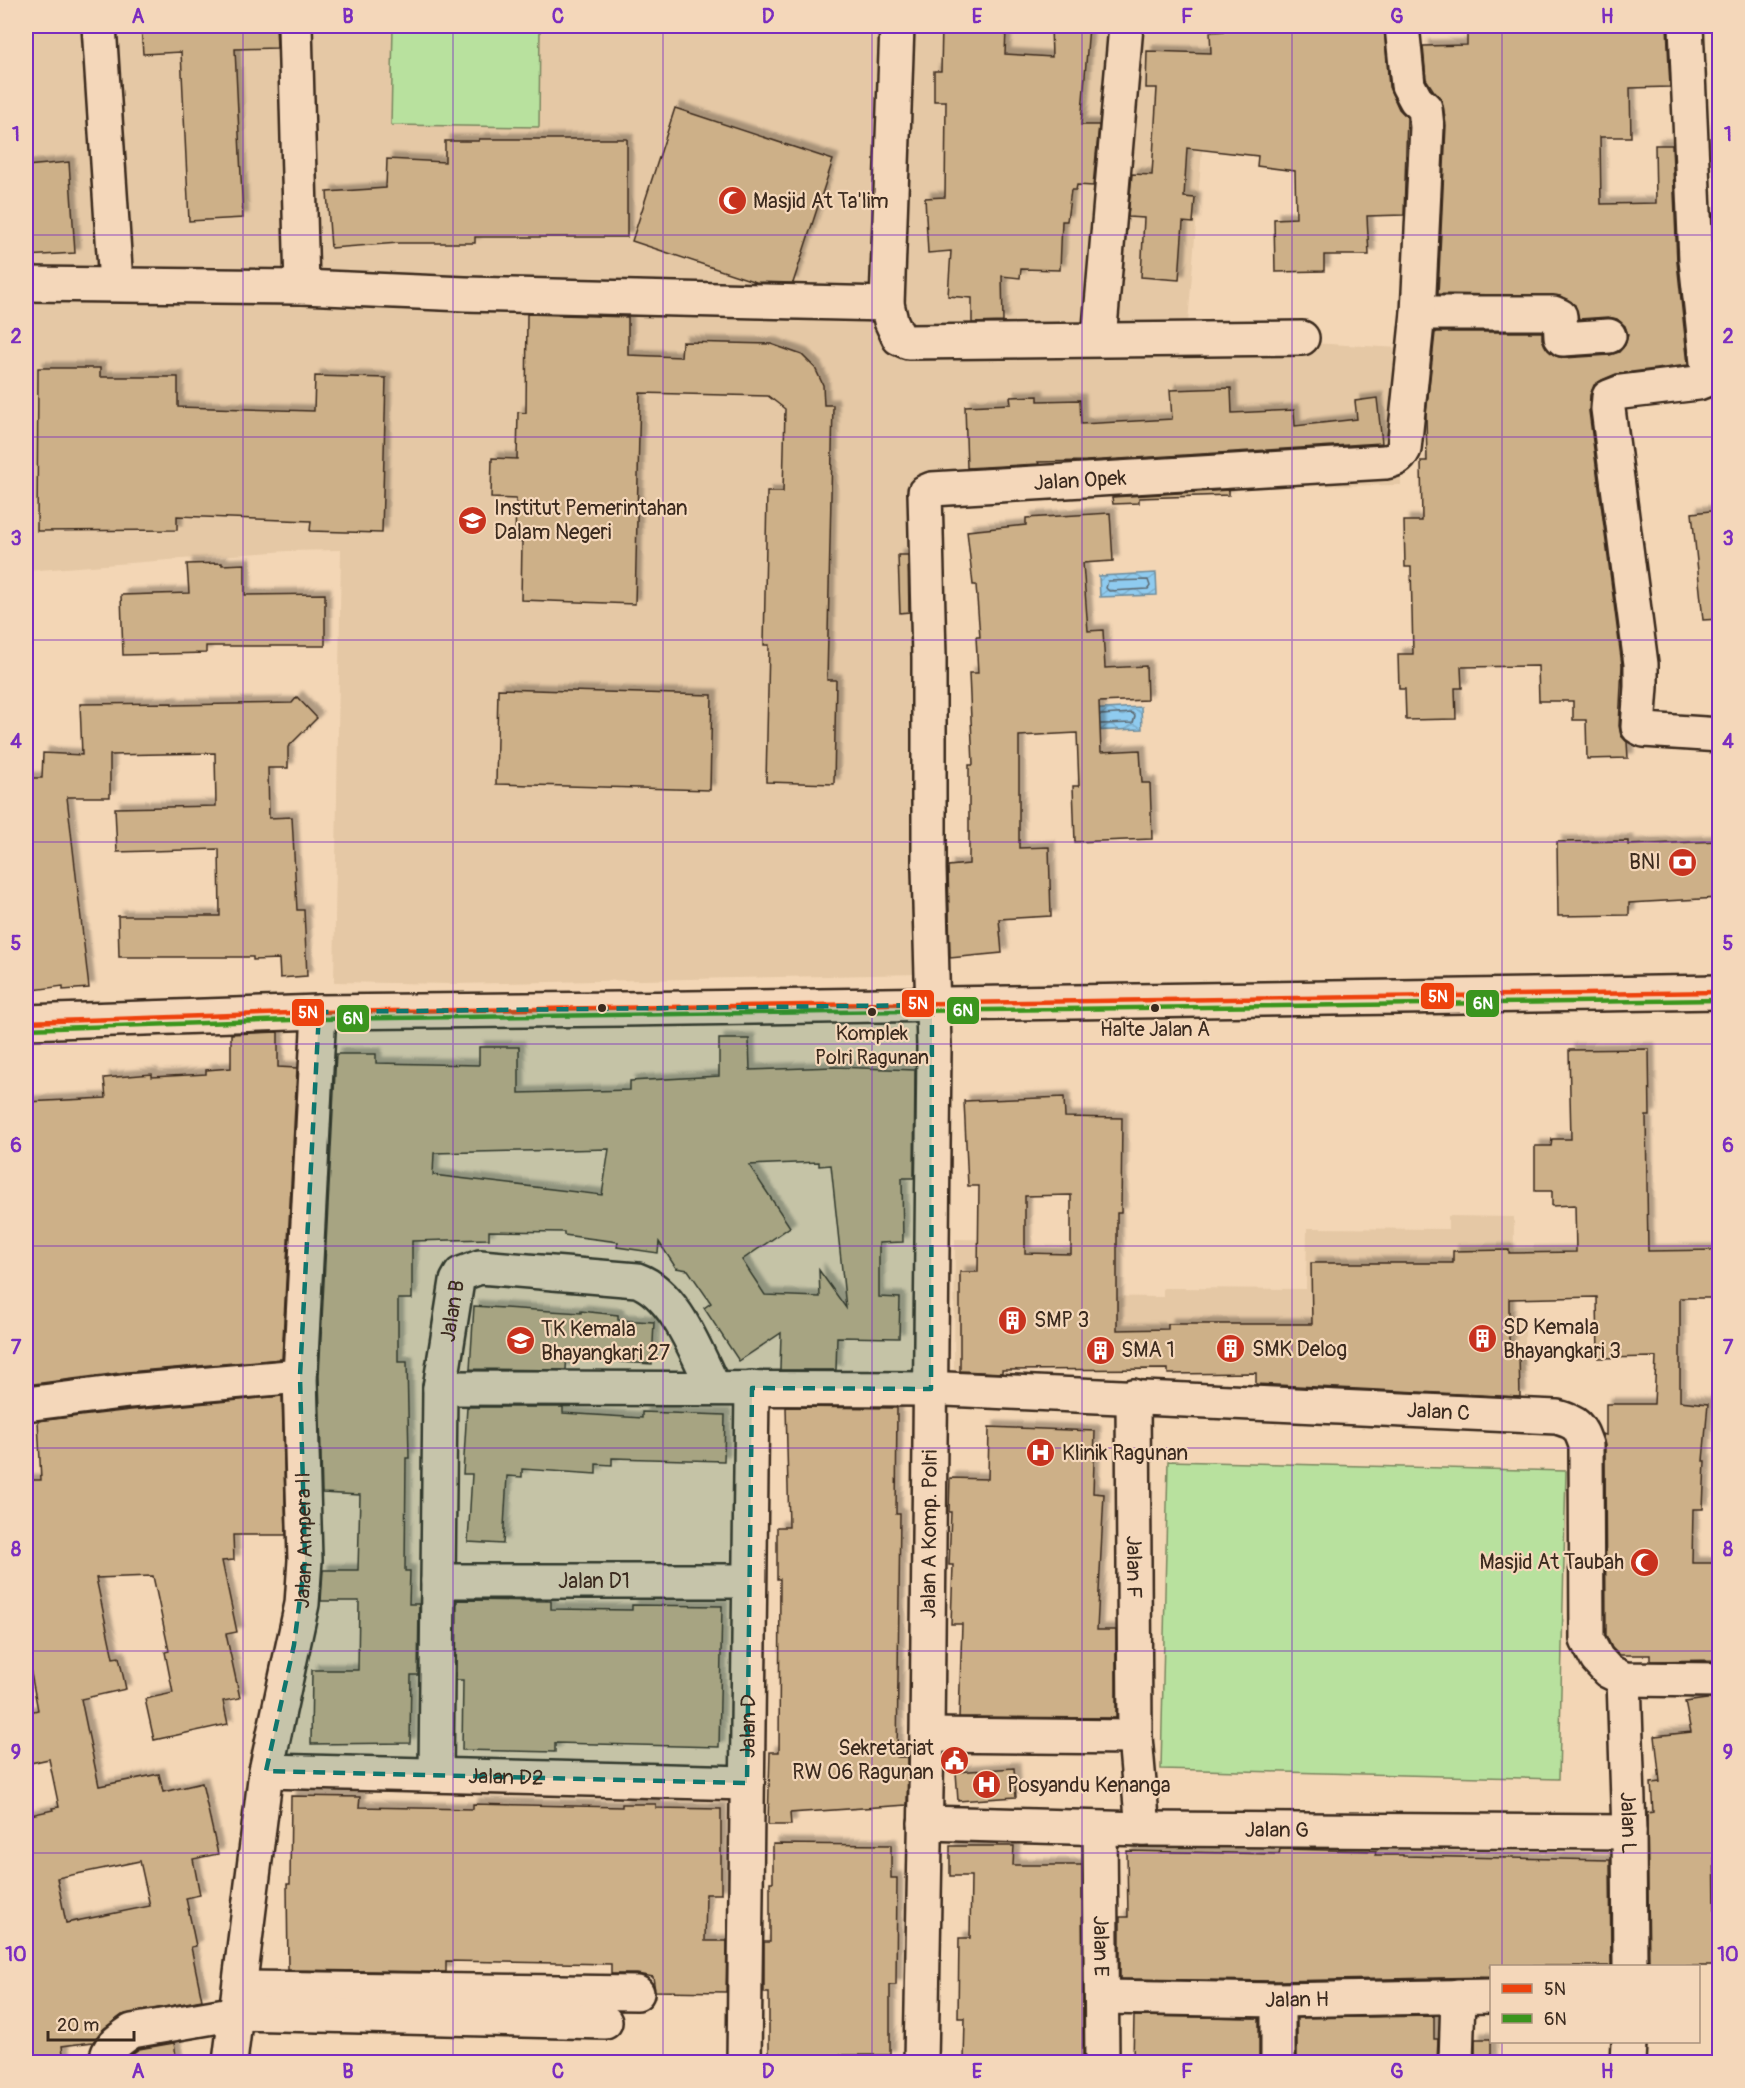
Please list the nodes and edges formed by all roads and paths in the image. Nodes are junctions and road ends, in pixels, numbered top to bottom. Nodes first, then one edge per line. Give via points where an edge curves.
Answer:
1 (99, 26) edge
2 (295, 26) edge
3 (897, 26) edge
4 (1126, 26) edge
5 (1402, 26) edge
6 (1686, 26) edge
7 (26, 284) edge
8 (116, 284) junction
9 (302, 287) junction
10 (888, 304) junction
11 (1418, 313) junction
12 (1609, 336) dead end
13 (1302, 338) dead end
14 (1099, 339) junction
15 (1719, 735) edge
16 (1719, 992) edge
17 (932, 1005) junction
18 (319, 1012) junction
19 (26, 1022) edge
20 (300, 1376) junction
21 (440, 1388) junction
22 (714, 1388) junction
23 (752, 1388) junction
24 (931, 1389) junction
25 (1133, 1396) junction
26 (26, 1404) edge
27 (438, 1581) junction
28 (749, 1581) junction
29 (1624, 1679) junction
30 (1719, 1680) edge
31 (927, 1735) junction
32 (1135, 1737) junction
33 (266, 1771) junction
34 (436, 1775) junction
35 (747, 1783) junction
36 (925, 1823) junction
37 (1100, 1829) junction
38 (1143, 1830) junction
39 (1629, 1832) junction
40 (1629, 1965) edge
41 (637, 1993) dead end
42 (1458, 1996) junction
43 (1490, 1996) edge
44 (1102, 1997) junction
45 (1278, 2000) junction
46 (239, 2001) junction
47 (604, 2022) dead end
48 (1629, 2043) edge
49 (106, 2062) edge
50 (230, 2062) edge
51 (744, 2062) edge
52 (921, 2062) edge
53 (1102, 2062) edge
54 (1278, 2062) edge
55 (1456, 2062) edge
56 (1628, 2062) edge

1 - 8 street
2 - 9 street
3 - 10 street
4 - 14 street
5 - 11 street, Jalan Opek via 1408,85 1426,111 1427,127
6 - 15 street via 1696,260 1708,372 1698,383 1611,395 1608,409 1641,670 1638,727
7 - 8 street
8 - 9 street
9 - 10 street
10 - 14 street via 894,328 904,342
11 - 12 street via 1553,313 1560,316 1563,339
11 - 17 street, Jalan Opek via 1404,449 1396,460 925,491
13 - 14 street
16 - 17 street
17 - 18 street
17 - 24 street, Jalan A Komp. Polri
18 - 19 street
18 - 20 street, Jalan Ampera II
20 - 26 street
20 - 33 street, Jalan Ampera II via 305,1560 302,1604
21 - 22 street
21 - 22 street, Jalan B via 457,1281 461,1274 480,1267 648,1284 672,1308
21 - 27 street, Jalan B
22 - 23 street
23 - 24 street
23 - 28 street, Jalan D
24 - 25 street, Jalan C
24 - 31 street, Jalan A Komp. Polri
25 - 29 street, Jalan C via 1546,1417 1572,1422 1580,1428 1586,1445 1587,1640 1608,1671
25 - 32 street, Jalan F
27 - 28 street, Jalan D1
27 - 34 street, Jalan B
28 - 35 street, Jalan D
29 - 30 street
29 - 39 street, Jalan L
31 - 32 street
31 - 36 street, Jalan A Komp. Polri
32 - 38 street, Jalan F
33 - 34 street, Jalan D2
33 - 46 street, Jalan Ampera II
34 - 35 street, Jalan D2
35 - 51 street, Jalan D
36 - 37 street, Jalan G
36 - 52 street, Jalan A Komp. Polri
37 - 38 street, Jalan G
37 - 44 street, Jalan E
38 - 39 street, Jalan G
39 - 40 street, Jalan L
41 - 46 street
42 - 43 street, Jalan H
42 - 45 street, Jalan H
42 - 55 street
44 - 45 street, Jalan H
44 - 53 street, Jalan E
45 - 54 street
46 - 47 street
46 - 49 street via 132,2031 118,2040 106,2055
46 - 50 street, Jalan Ampera II
48 - 56 street

